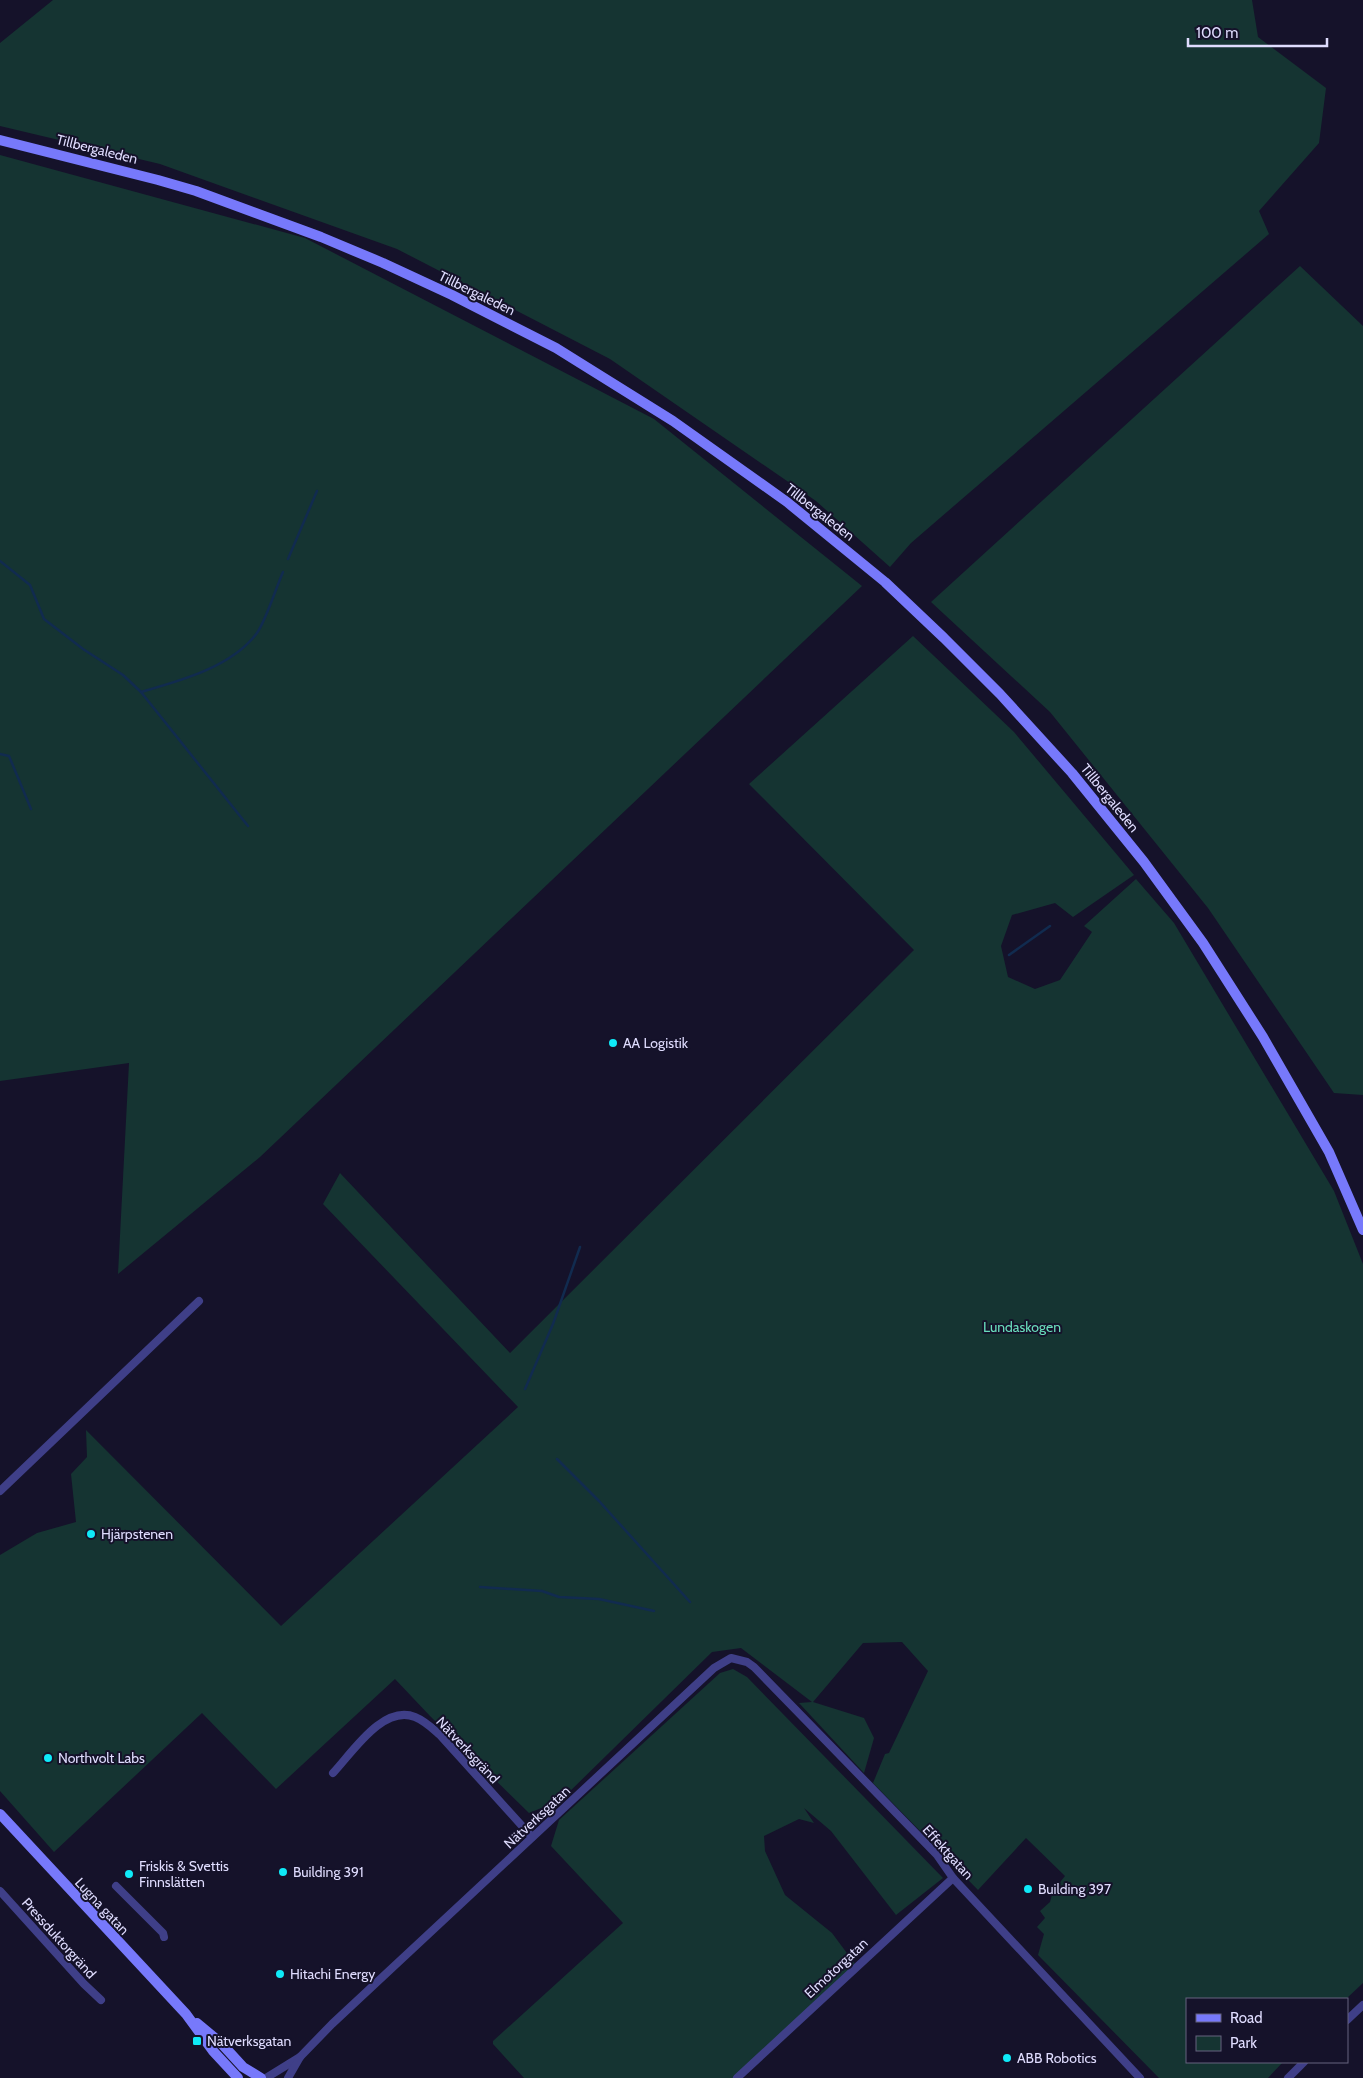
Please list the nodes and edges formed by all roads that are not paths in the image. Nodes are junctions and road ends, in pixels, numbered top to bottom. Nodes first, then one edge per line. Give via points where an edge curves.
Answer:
1 (0, 140) edge
2 (1363, 1230) edge
3 (199, 1302) dead end
4 (0, 1491) edge
5 (727, 1659) joint
6 (333, 1773) dead end
7 (0, 1814) edge
8 (532, 1837) junction
9 (953, 1878) junction
10 (116, 1886) dead end
11 (0, 1891) edge
12 (164, 1937) dead end
13 (101, 2000) dead end
14 (1363, 2005) edge
15 (186, 2014) junction
16 (1348, 2019) edge
17 (300, 2057) junction
18 (1303, 2063) edge
19 (238, 2078) edge
20 (260, 2078) edge
21 (267, 2078) edge
22 (288, 2078) edge
23 (737, 2078) edge
24 (1140, 2078) edge
25 (1288, 2078) edge

1 - 2 main road, Tillbergaleden via 196,191 321,237 401,271 556,348 673,421 794,508 885,582 993,687 1072,773 1144,862 1203,943 1263,1037 1329,1152
3 - 4 street
5 - 8 street, Nätverksgatan
5 - 9 street, Effektgatan via 737,1658 754,1667 937,1856
6 - 8 street, Nätverksgränd via 380,1722 400,1715 413,1716 440,1735
7 - 15 main road, Lugna gatan
8 - 17 street, Nätverksgatan
9 - 23 street, Elmotorgatan
9 - 24 street, Effektgatan
10 - 12 street
11 - 13 street, Pressduktorgränd
14 - 16 street
15 - 19 main road, Lugna gatan
15 - 20 main road, Lugna gatan via 221,2043 243,2067
17 - 21 street, Nätverksgatan
17 - 22 street, Nätverksgatan
18 - 25 street
20 - 21 main road

